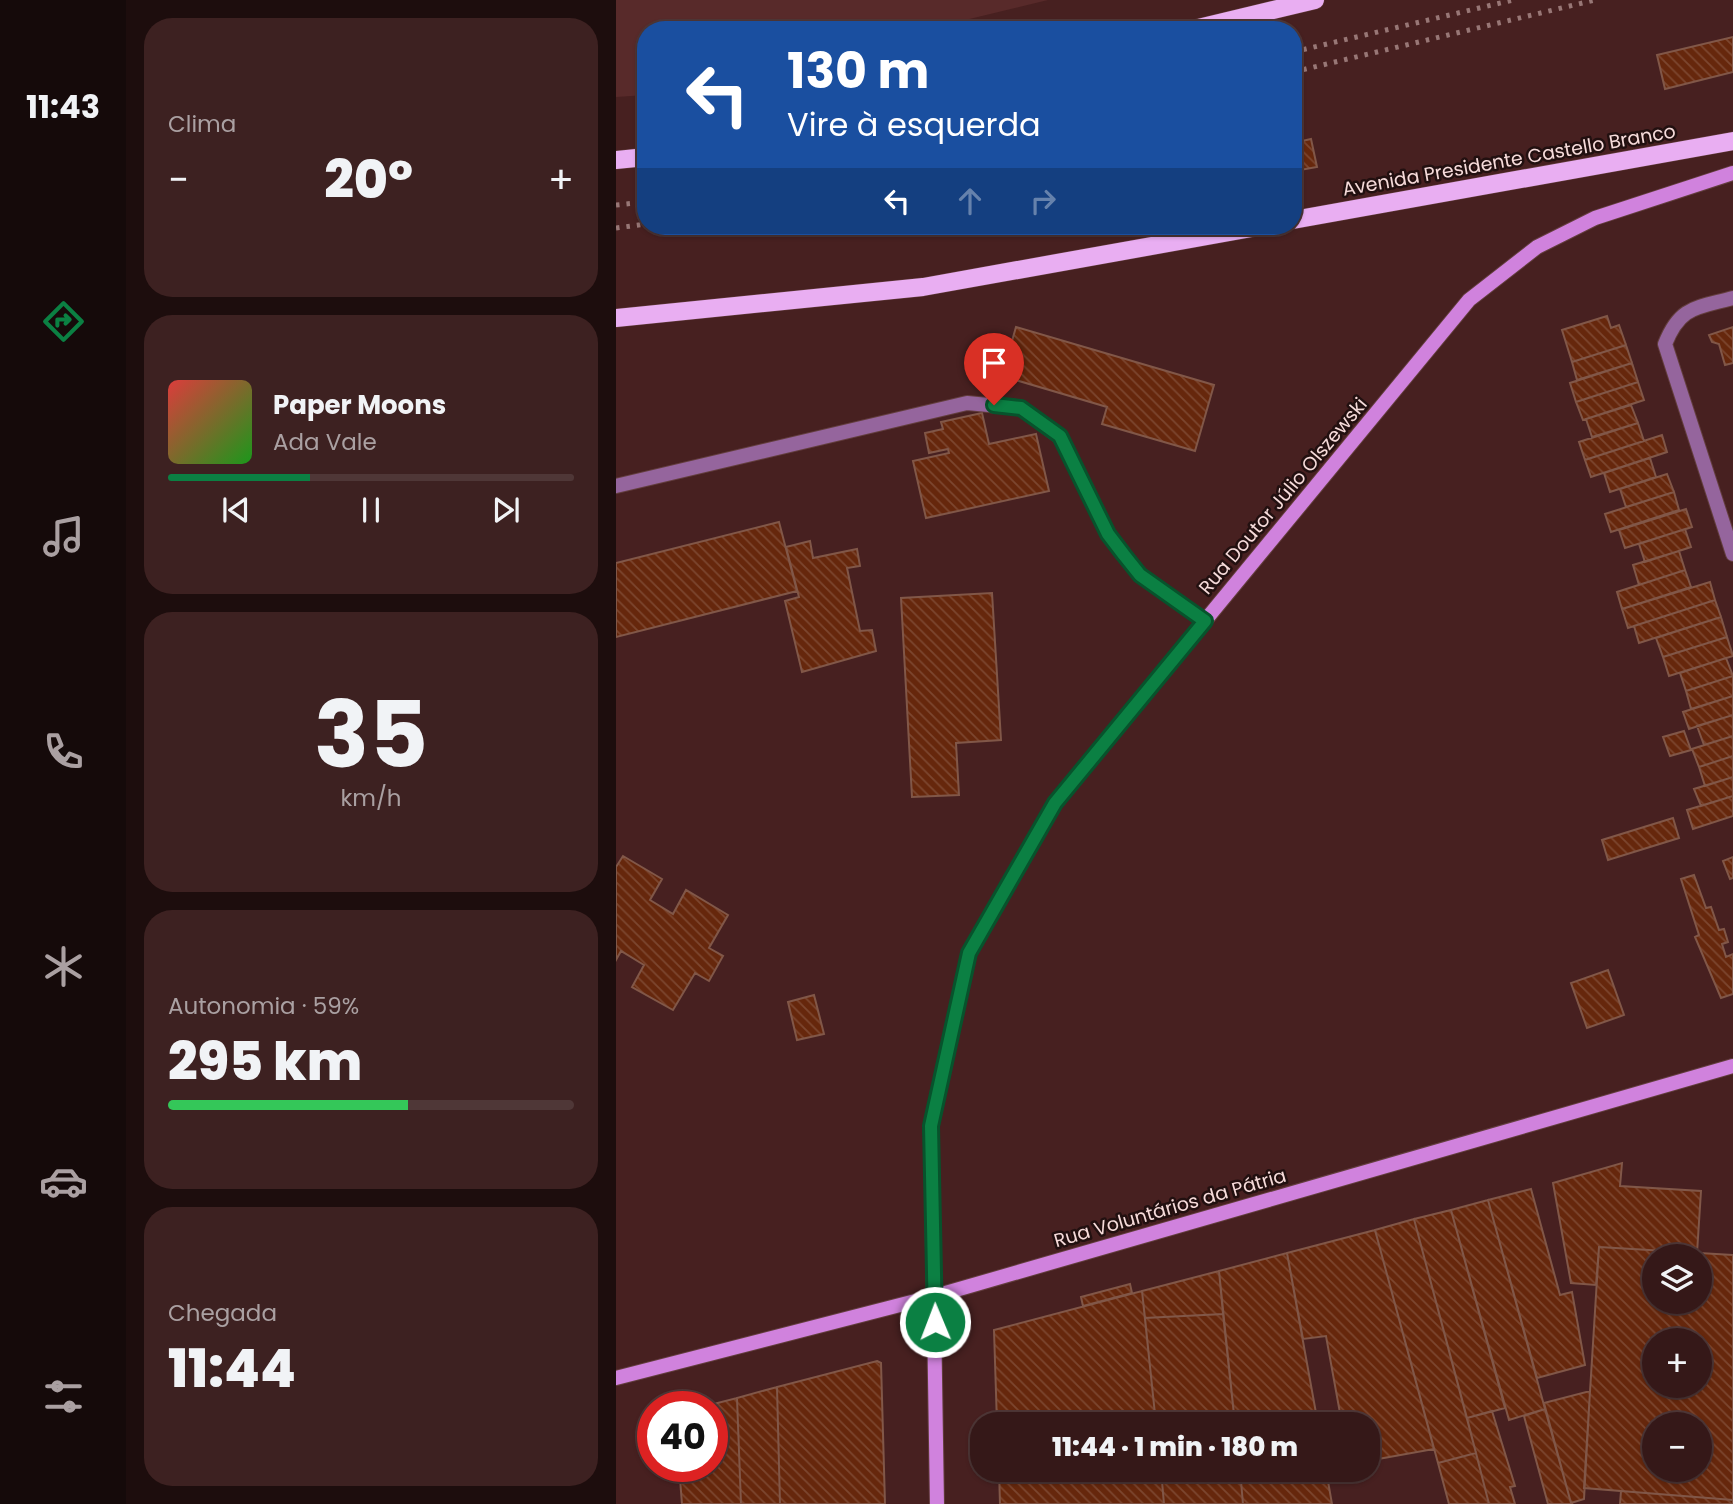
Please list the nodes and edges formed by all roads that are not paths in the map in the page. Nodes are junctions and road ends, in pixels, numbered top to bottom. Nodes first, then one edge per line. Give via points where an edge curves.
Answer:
1 (1315, 0) edge
2 (1228, 21) edge
3 (1733, 141) edge
4 (637, 158) edge
5 (616, 160) edge
6 (1733, 173) edge
7 (1302, 218) edge
8 (1214, 235) edge
9 (1733, 298) edge
10 (616, 318) edge
11 (616, 486) edge
12 (1733, 554) edge
13 (1205, 621) junction
14 (1733, 1066) edge
15 (935, 1296) junction
16 (616, 1378) edge
17 (937, 1504) edge

1 - 2 main road
3 - 7 main road, Avenida Presidente Castello Branco
4 - 5 main road
6 - 13 street, Rua Doutor Júlio Olszewski via 1595,218 1537,247 1469,300
8 - 10 main road via 923,288
9 - 12 street via 1693,308 1674,323 1665,345
11 - 13 street via 967,403 1021,408 1060,436 1108,534 1140,575
13 - 15 street, Rua Doutor Júlio Olszewski via 1055,803 969,953 931,1126
14 - 15 street, Rua Voluntários da Pátria
15 - 16 street, Rua Voluntários da Pátria
15 - 17 street, Rua Doutor Júlio Olszewski

